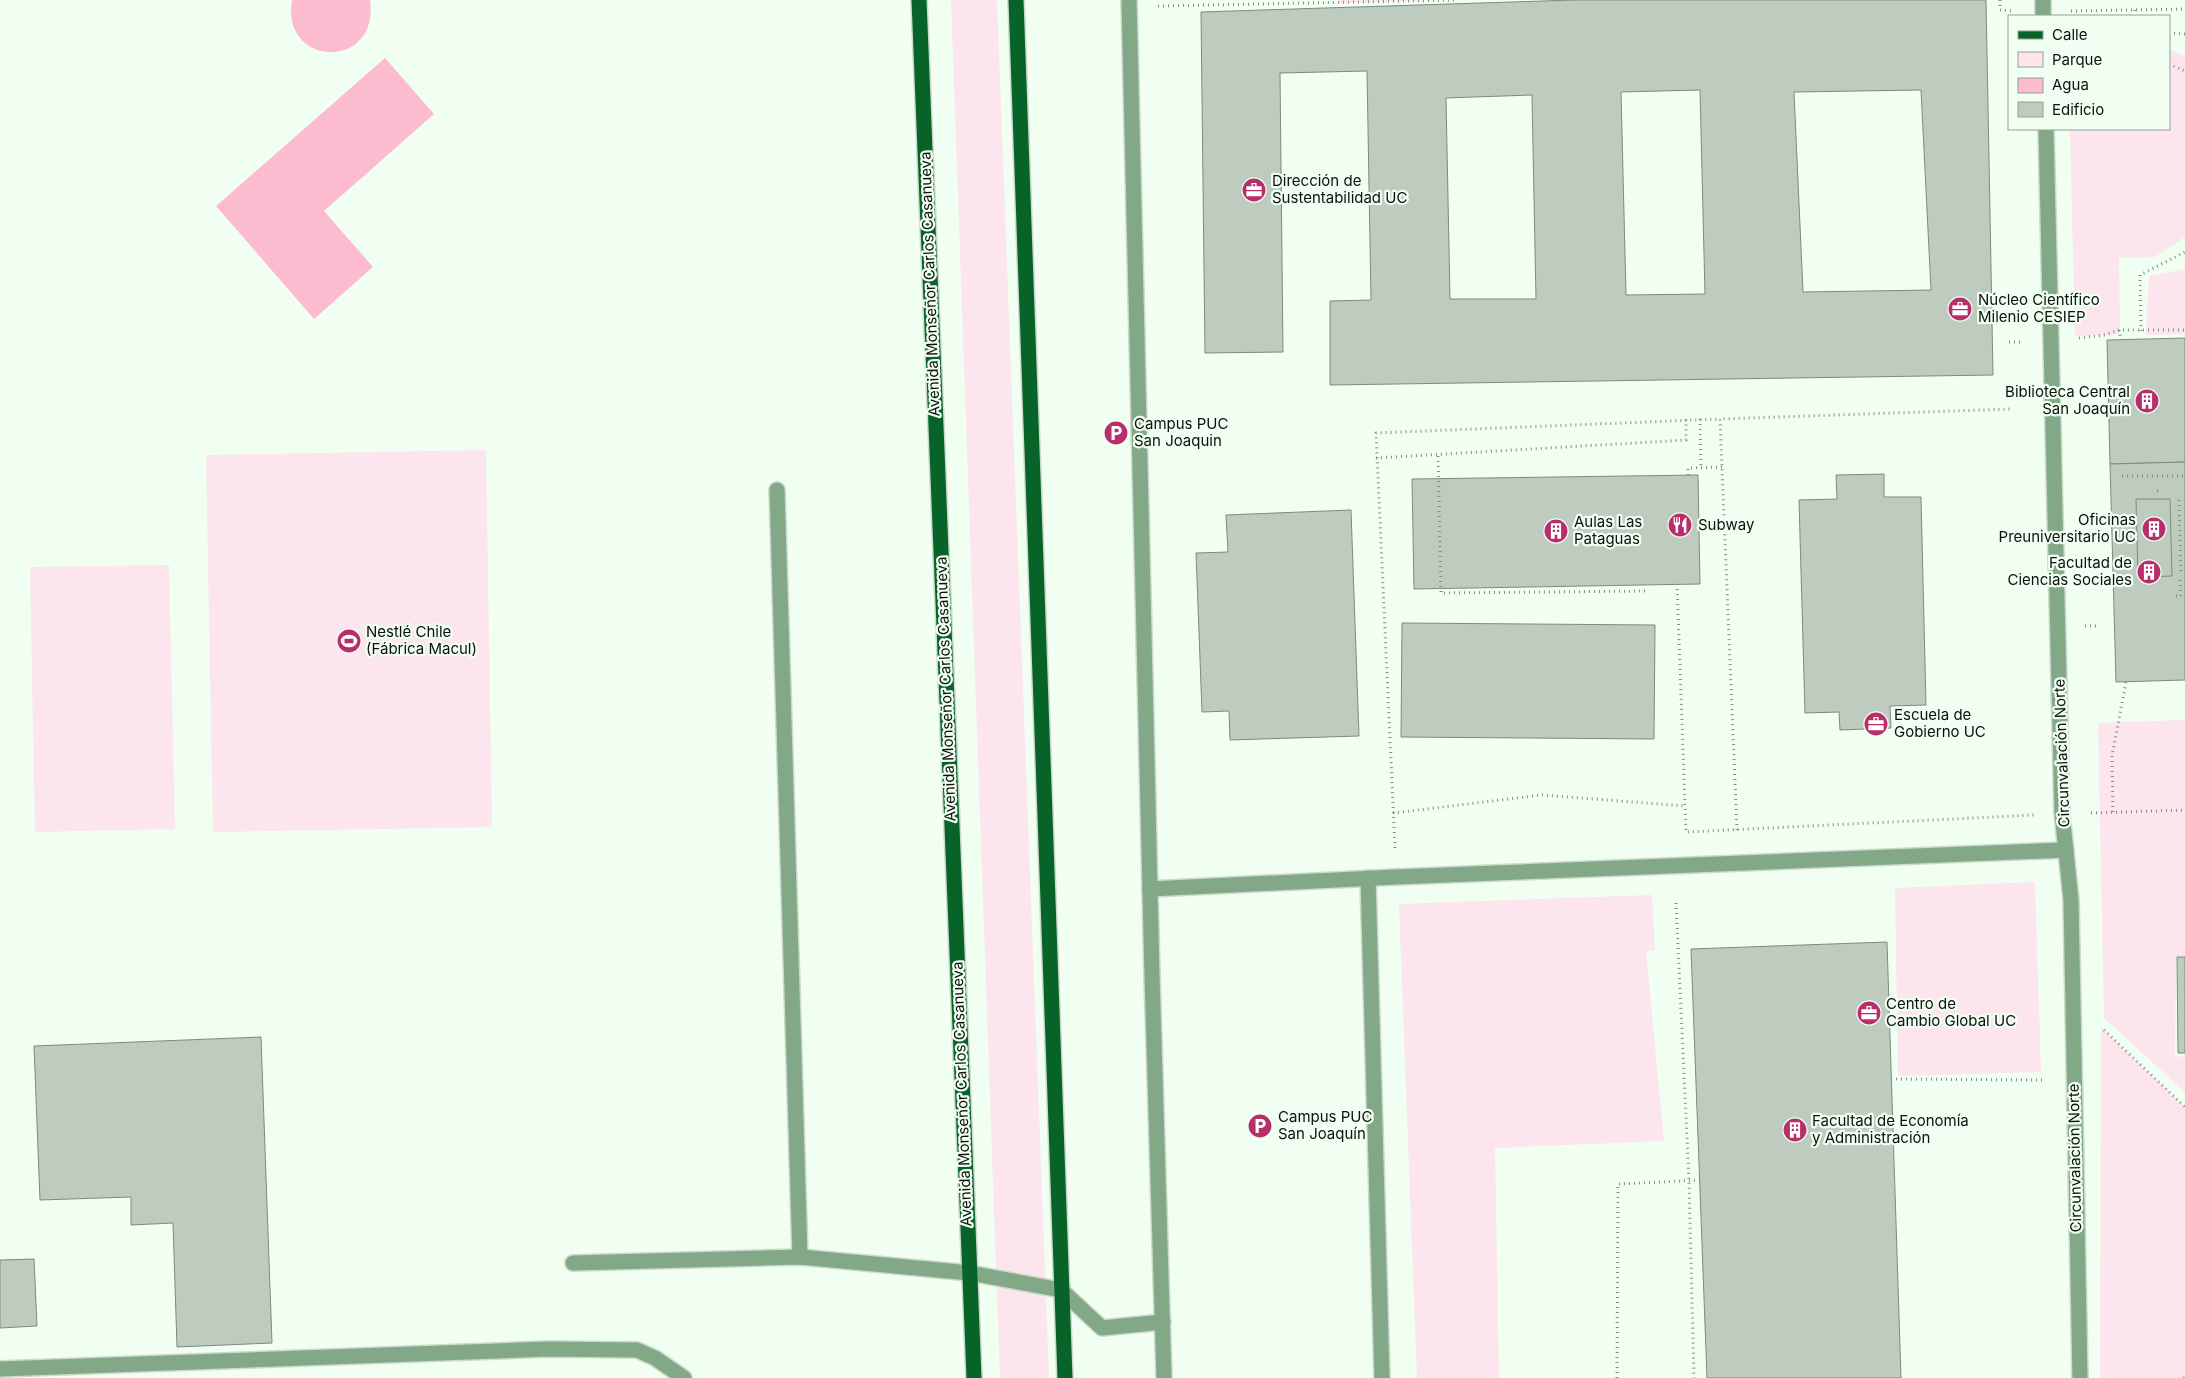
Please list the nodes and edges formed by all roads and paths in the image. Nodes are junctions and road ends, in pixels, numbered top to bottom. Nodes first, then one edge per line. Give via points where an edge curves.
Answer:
1 (919, 0) edge
2 (1016, 0) edge
3 (1457, 0) edge
4 (2000, 0) edge
5 (2043, 0) edge
6 (1322, 1) edge
7 (1129, 4) edge
8 (2185, 9) edge
9 (2135, 10) junction
10 (2066, 12) dead end
11 (2012, 15) edge
12 (2043, 15) edge
13 (2135, 15) edge
14 (2170, 33) edge
15 (2185, 34) edge
16 (2170, 64) edge
17 (2185, 71) edge
18 (2046, 130) edge
19 (2185, 252) edge
20 (2119, 330) junction
21 (2140, 330) junction
22 (2185, 330) edge
23 (2095, 336) dead end
24 (2121, 339) dead end
25 (2010, 409) dead end
26 (1686, 419) junction
27 (1700, 419) junction
28 (1720, 419) junction
29 (1438, 456) junction
30 (1376, 458) junction
31 (1722, 467) junction
32 (1701, 468) junction
33 (1688, 474) dead end
34 (2122, 476) dead end
35 (2185, 476) edge
36 (777, 490) dead end
37 (2156, 491) dead end
38 (2162, 491) dead end
39 (2179, 500) dead end
40 (2181, 575) dead end
41 (2180, 580) dead end
42 (1677, 584) dead end
43 (1646, 592) dead end
44 (2176, 596) dead end
45 (2126, 682) dead end
46 (1685, 806) junction
47 (2185, 810) edge
48 (2113, 812) junction
49 (1393, 813) junction
50 (2062, 813) junction
51 (2035, 816) dead end
52 (1737, 830) junction
53 (2066, 850) junction
54 (1396, 877) junction
55 (1368, 878) junction
56 (1150, 889) junction
57 (1676, 903) dead end
58 (2072, 1002) junction
59 (2074, 1078) junction
60 (1891, 1079) dead end
61 (2185, 1107) edge
62 (1700, 1180) dead end
63 (1689, 1181) junction
64 (800, 1257) junction
65 (573, 1263) dead end
66 (970, 1273) junction
67 (1061, 1290) junction
68 (1163, 1322) junction
69 (0, 1369) edge
70 (684, 1378) edge
71 (974, 1378) edge
72 (1065, 1378) edge
73 (1164, 1378) edge
74 (1382, 1378) edge
75 (1618, 1378) edge
76 (1694, 1378) edge
77 (2080, 1378) edge

1 - 66 main road, Avenida Monseñor Carlos Casanueva
2 - 67 main road
3 - 6 path
4 - 11 path via 2000,10 2012,11
5 - 12 lane
6 - 7 path
7 - 56 lane
8 - 9 path
9 - 10 path
9 - 13 path
14 - 15 path
16 - 17 path
18 - 50 lane, Circunvalación Norte
19 - 21 path via 2140,274
20 - 21 path
20 - 23 path
20 - 24 path
21 - 22 path
25 - 28 path
26 - 27 path
26 - 29 path via 1686,440
26 - 30 path via 1376,433
27 - 28 path
27 - 32 path
28 - 31 path
29 - 30 path
29 - 43 path via 1441,593
30 - 49 path
31 - 32 path
31 - 52 path
32 - 33 path via 1688,468
34 - 35 path
36 - 64 lane
37 - 38 path
39 - 40 path
41 - 44 path via 2181,596
42 - 46 path
45 - 48 path via 2112,756
46 - 49 path via 1542,795
46 - 52 path via 1686,832
47 - 48 path
48 - 50 path
49 - 54 path
50 - 53 lane, Circunvalación Norte
51 - 52 path
53 - 54 lane
53 - 58 lane, Circunvalación Norte via 2071,900
54 - 55 lane
55 - 56 lane
55 - 74 lane
56 - 68 lane
57 - 63 path
58 - 59 lane, Circunvalación Norte
58 - 61 path
59 - 60 path
59 - 77 lane, Circunvalación Norte
62 - 63 path
63 - 75 path via 1618,1184
63 - 76 path
64 - 65 lane
64 - 66 lane
66 - 67 lane
66 - 71 main road, Avenida Monseñor Carlos Casanueva
67 - 68 lane via 1102,1328
67 - 72 main road
68 - 73 lane
69 - 70 lane via 548,1349 637,1350

